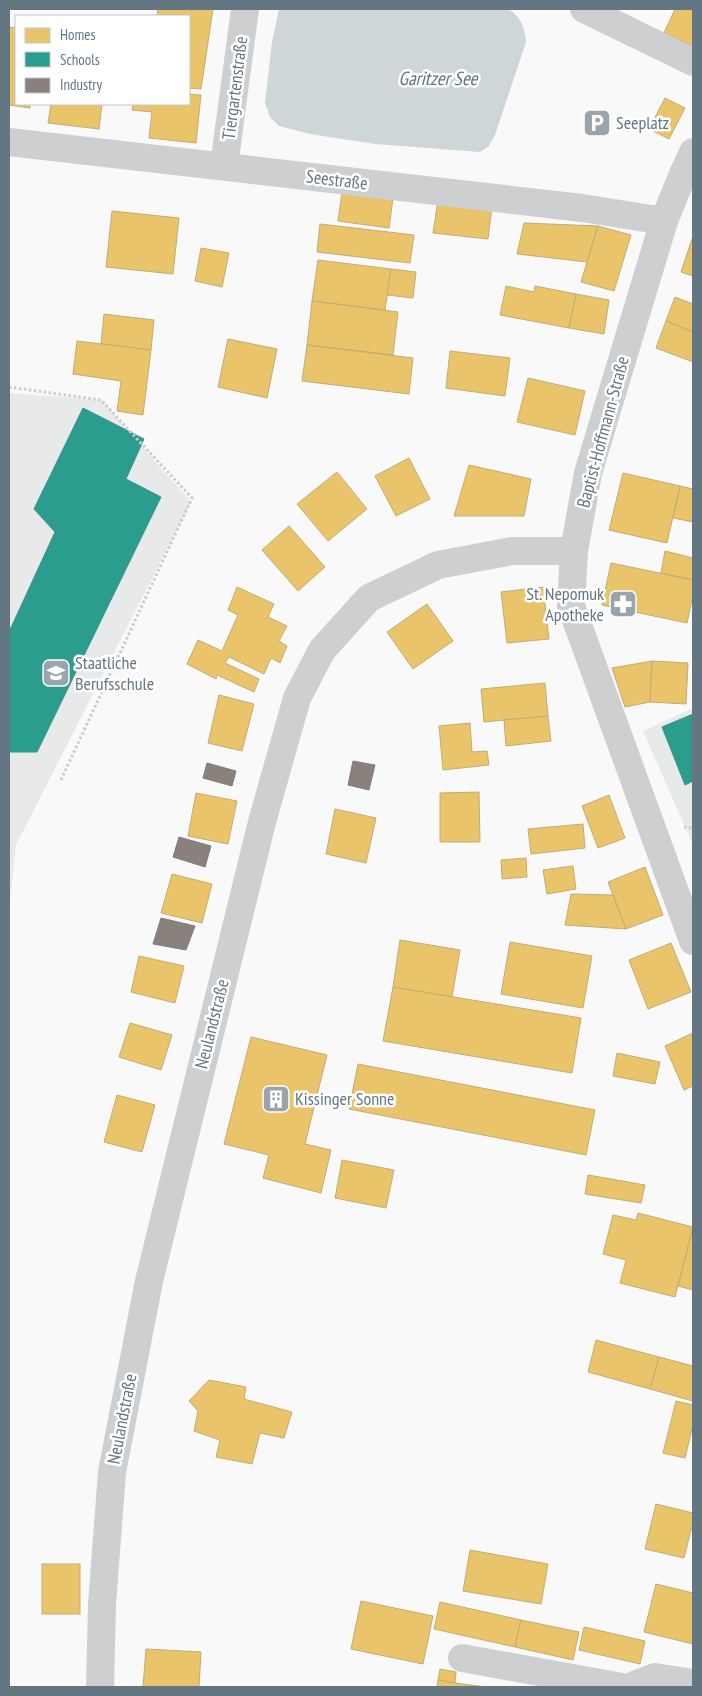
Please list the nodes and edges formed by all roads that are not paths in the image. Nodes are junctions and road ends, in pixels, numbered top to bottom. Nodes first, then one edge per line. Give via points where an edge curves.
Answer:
1 (245, 9) edge
2 (584, 9) edge
3 (693, 62) edge
4 (9, 142) edge
5 (224, 166) junction
6 (690, 168) edge
7 (664, 221) junction
8 (574, 551) junction
9 (693, 941) edge
10 (462, 1658) dead end
11 (693, 1682) edge
12 (100, 1687) edge
13 (622, 1687) edge
14 (629, 1687) edge

1 - 5 street, Tiergartenstraße
2 - 3 street
4 - 5 street, Seestraße
5 - 7 street, Seestraße via 582,208
6 - 7 street, Baptist-Hoffmann-Straße
7 - 8 street, Baptist-Hoffmann-Straße via 588,473
8 - 9 street, Baptist-Hoffmann-Straße via 572,606
8 - 12 street, Neulandstraße via 512,552 438,565 369,598 322,650 297,698 262,822 145,1300 112,1472 102,1604
10 - 13 street
11 - 14 street via 655,1677

